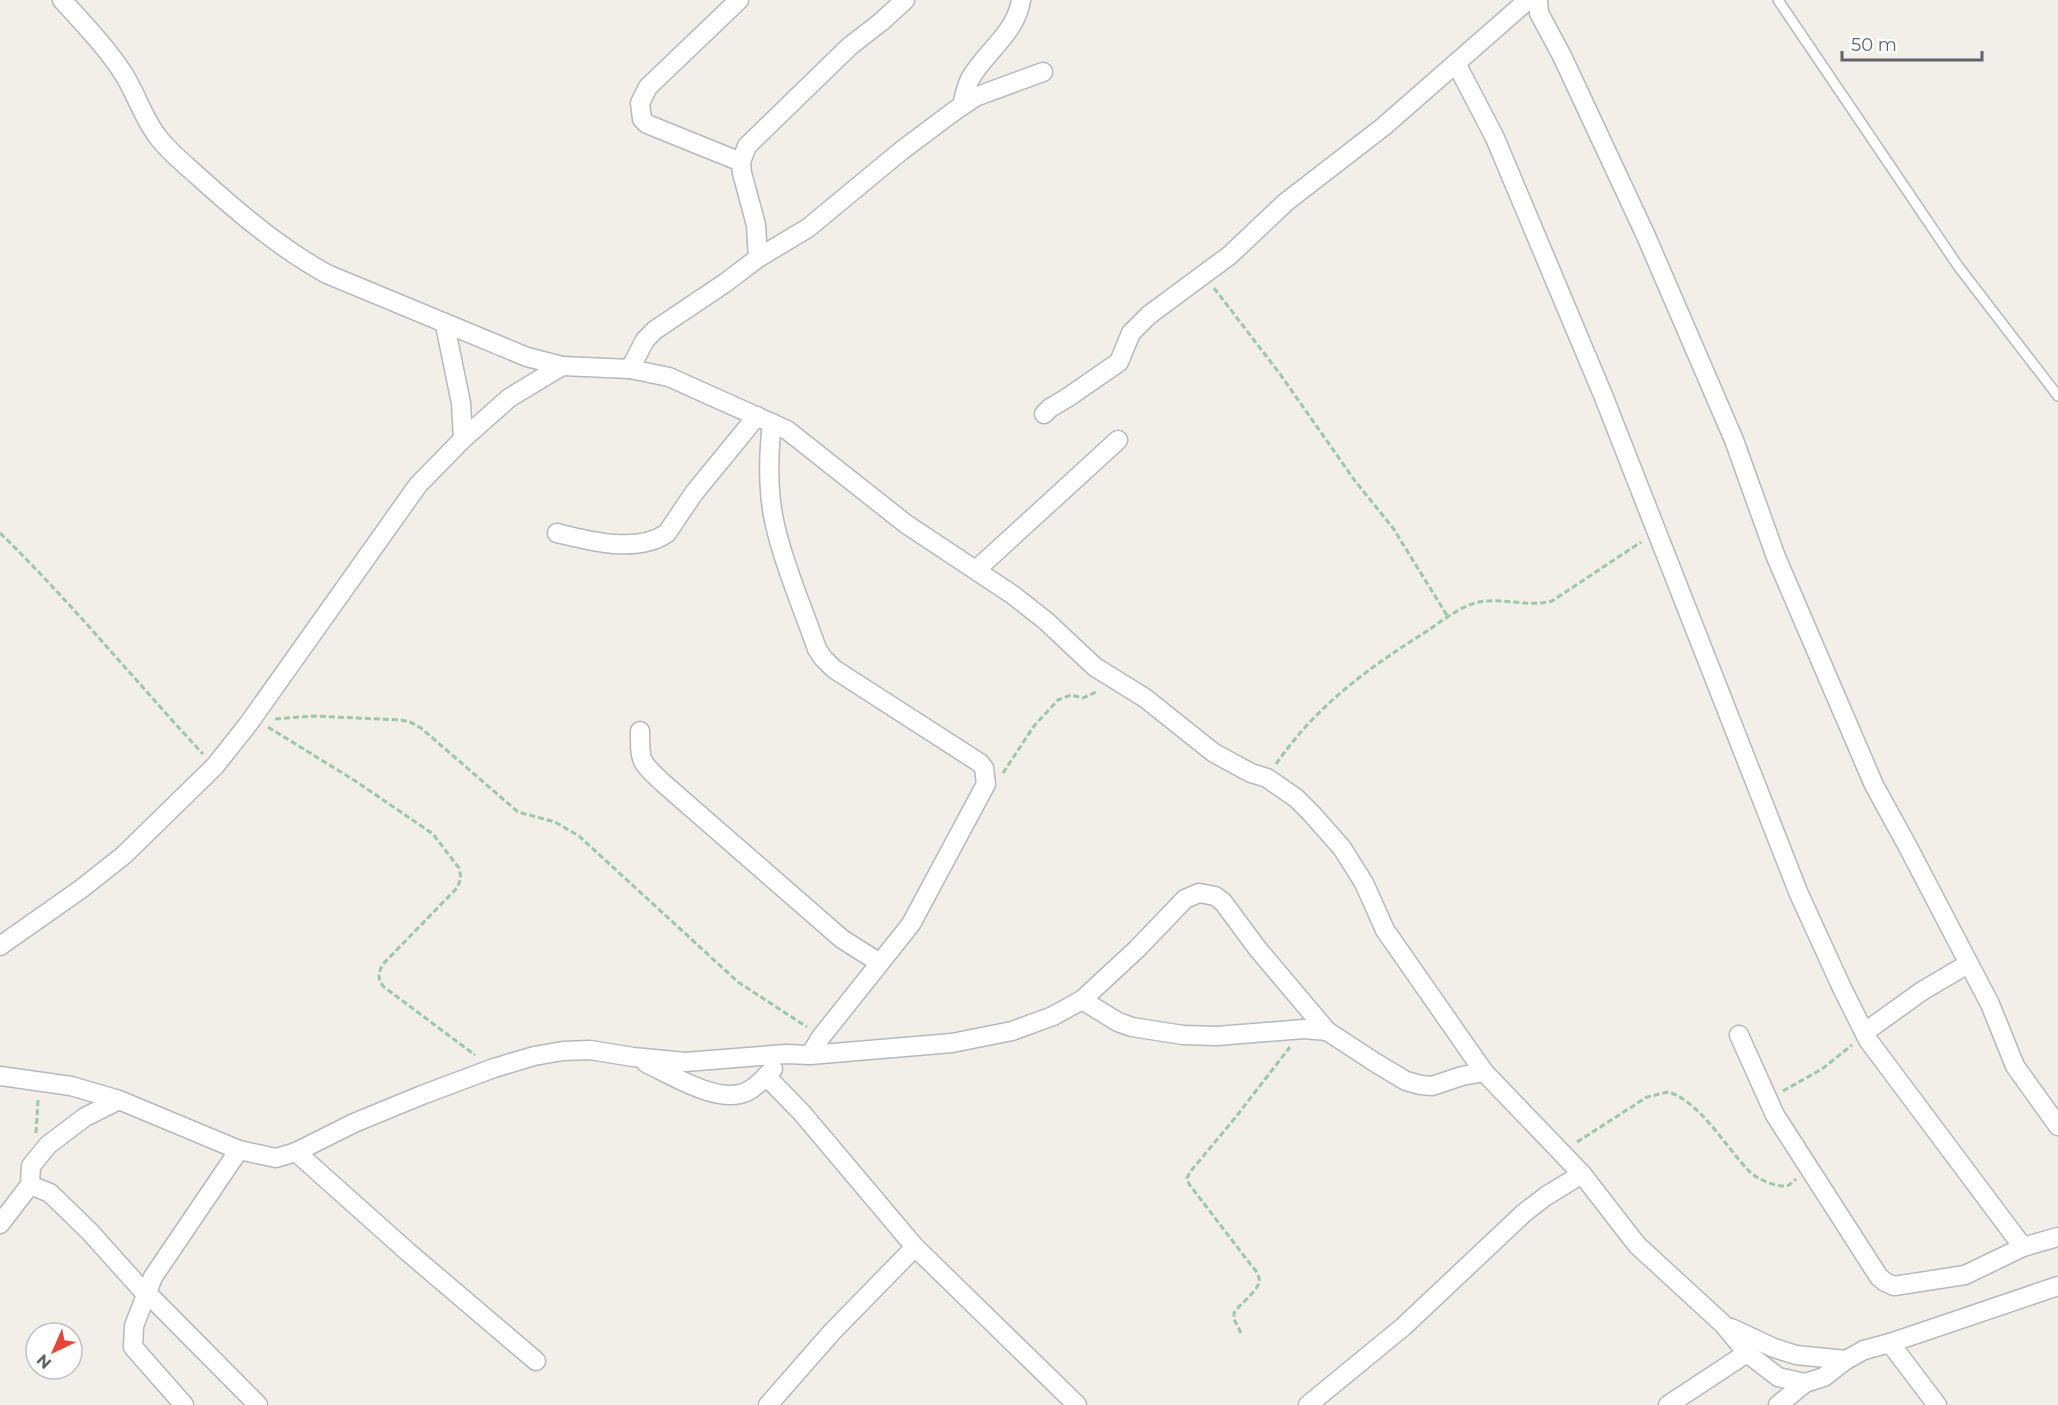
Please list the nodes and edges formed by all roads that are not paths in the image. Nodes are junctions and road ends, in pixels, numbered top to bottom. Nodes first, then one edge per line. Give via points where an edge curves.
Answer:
1 (62, 0) edge
2 (739, 0) edge
3 (905, 0) edge
4 (1021, 0) edge
5 (1528, 0) edge
6 (1538, 0) edge
7 (1778, 0) edge
8 (1456, 63) junction
9 (1043, 72) dead end
10 (962, 106) junction
11 (741, 162) junction
12 (758, 258) junction
13 (445, 325) junction
14 (562, 366) junction
15 (630, 369) junction
16 (2058, 396) edge
17 (1044, 414) dead end
18 (765, 419) junction
19 (463, 439) junction
20 (1118, 440) dead end
21 (557, 533) dead end
22 (976, 570) junction
23 (640, 731) dead end
24 (0, 946) edge
25 (880, 963) junction
26 (1968, 964) junction
27 (1083, 1000) junction
28 (1327, 1031) junction
29 (1865, 1034) junction
30 (1739, 1035) dead end
31 (786, 1054) junction
32 (810, 1055) junction
33 (633, 1057) junction
34 (1484, 1072) junction
35 (0, 1076) edge
36 (766, 1076) junction
37 (118, 1100) junction
38 (2058, 1126) edge
39 (239, 1150) junction
40 (296, 1152) junction
41 (1582, 1174) junction
42 (30, 1185) junction
43 (0, 1224) edge
44 (2058, 1238) edge
45 (915, 1247) junction
46 (2022, 1247) junction
47 (2058, 1286) edge
48 (147, 1293) junction
49 (1723, 1324) junction
50 (1890, 1343) junction
51 (1747, 1353) junction
52 (1846, 1359) junction
53 (536, 1361) dead end
54 (1805, 1383) junction
55 (184, 1405) edge
56 (258, 1405) edge
57 (768, 1405) edge
58 (1077, 1405) edge
59 (1308, 1405) edge
60 (1668, 1405) edge
61 (1778, 1405) edge
62 (1937, 1405) edge

1 - 13 street via 123,72 158,137 234,208 311,266
2 - 11 street via 648,87 640,103 642,119 647,124
3 - 11 street via 756,135
4 - 10 street via 1011,27 971,77
5 - 8 street
6 - 26 street via 1539,13 1646,236 1734,440 1776,557 1874,785
7 - 16 lane via 1959,266
8 - 17 street via 1383,127 1286,202 1230,255 1139,324 1119,362
8 - 29 street via 1495,138 1603,395 1799,894
9 - 10 street via 975,97
10 - 12 street via 808,228
11 - 12 street via 756,225
12 - 15 street via 656,330 645,340
13 - 14 street via 526,357
13 - 19 street via 461,403
14 - 15 street
14 - 19 street via 508,398
15 - 18 street via 669,377
18 - 21 street via 701,485 663,536 648,542 609,544
18 - 22 street via 787,430 906,524
18 - 25 street via 776,531 817,649 834,669 984,768 986,783 911,924
19 - 24 street via 418,485 254,722 215,766 124,855
20 - 22 street
22 - 34 street via 1046,621 1085,659 1159,708 1214,753 1267,778 1296,798 1338,843 1364,883 1385,930
23 - 25 street via 640,758 647,768 842,939
25 - 32 street
26 - 29 street via 1922,991
26 - 38 street via 1990,1004 2015,1066
27 - 28 street via 1118,1022 1174,1034
27 - 28 street via 1185,899 1207,893 1223,902
27 - 32 street via 1012,1031 952,1043
28 - 34 street via 1420,1086
29 - 46 street
30 - 46 street via 1775,1115 1879,1277 1889,1285 1965,1275
31 - 32 street
31 - 33 street via 686,1062
31 - 36 street
33 - 36 street via 708,1092 734,1096 757,1086
33 - 40 street via 590,1050 534,1056 354,1123
34 - 41 street
35 - 37 street via 71,1086
36 - 45 street
37 - 39 street
37 - 42 street via 76,1123 48,1145 30,1169
39 - 40 street via 276,1158
39 - 48 street via 153,1277
40 - 53 street
41 - 49 street via 1637,1245
41 - 59 street via 1524,1213 1403,1327
42 - 43 street
42 - 48 street via 50,1193
44 - 46 street
45 - 57 street
45 - 58 street
47 - 50 street
48 - 55 street via 134,1326 133,1347
48 - 56 street
49 - 51 street
49 - 52 street via 1796,1355
50 - 52 street
50 - 62 street
51 - 54 street via 1778,1377
51 - 60 street
52 - 54 street via 1824,1377
54 - 61 street

